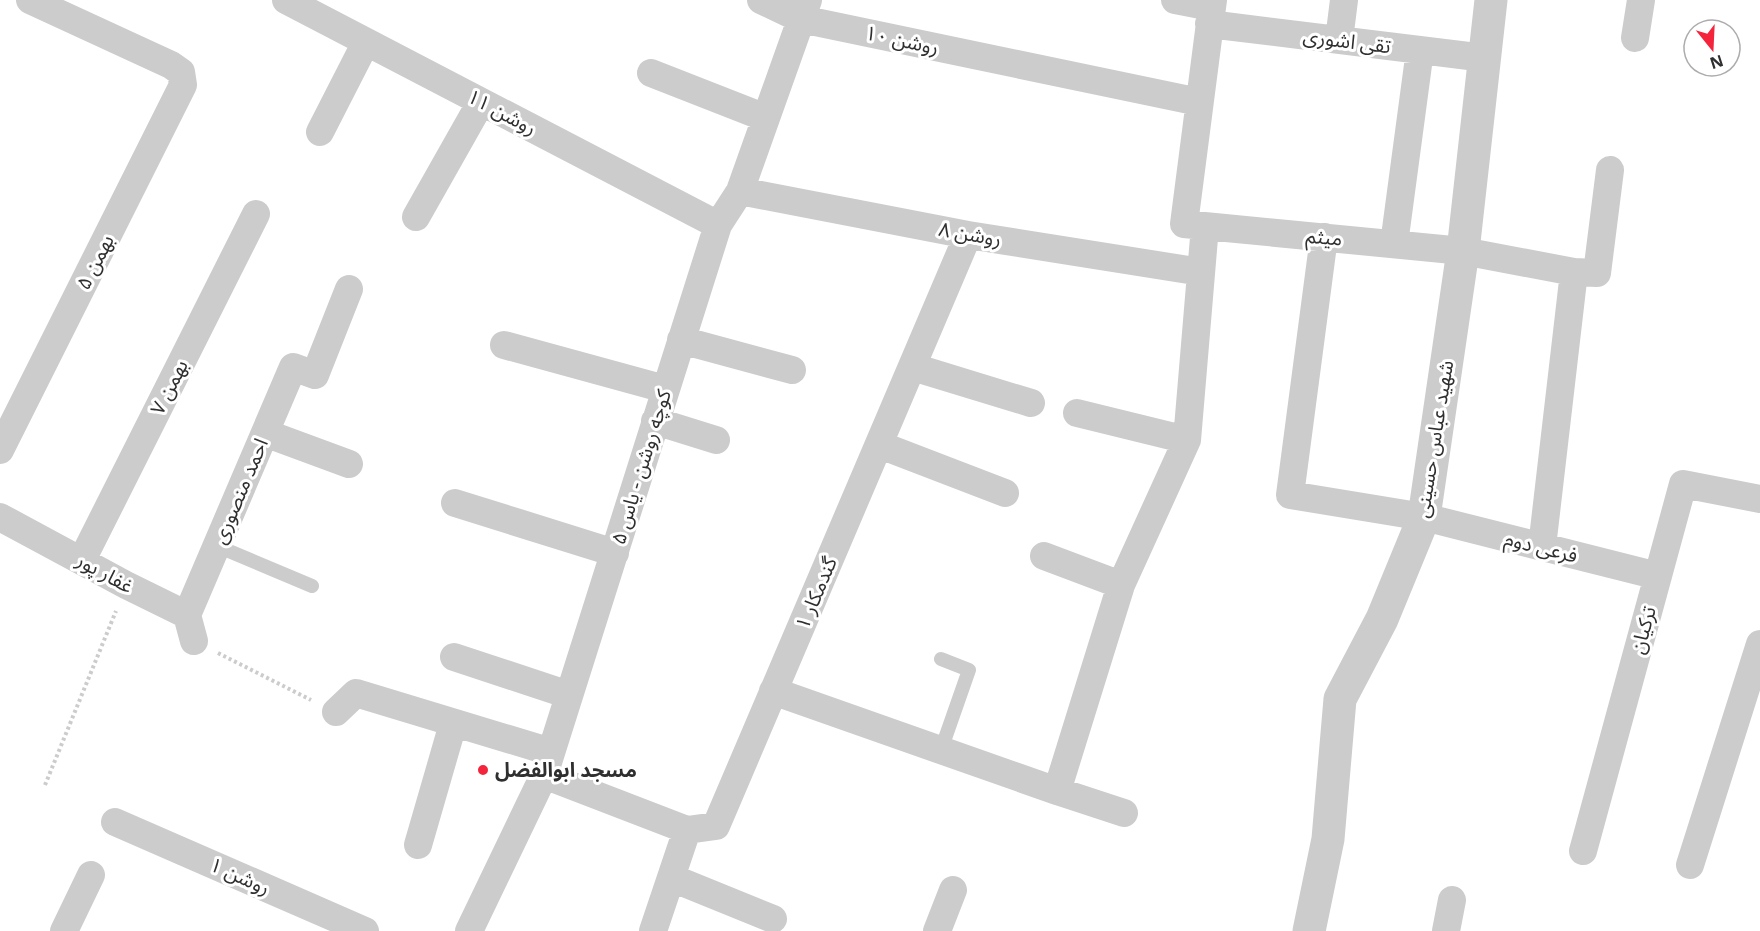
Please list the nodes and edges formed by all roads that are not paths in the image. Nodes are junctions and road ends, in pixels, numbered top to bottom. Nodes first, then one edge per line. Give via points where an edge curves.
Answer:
1 (30, 0) edge
2 (286, 0) edge
3 (761, 0) edge
4 (1175, 0) edge
5 (1344, 0) edge
6 (1491, 0) edge
7 (1641, 0) edge
8 (805, 10) edge
9 (1211, 10) edge
10 (1635, 38) dead end
11 (1339, 40) junction
12 (366, 42) junction
13 (1420, 50) junction
14 (1485, 58) junction
15 (651, 73) dead end
16 (481, 102) junction
17 (1199, 102) junction
18 (766, 118) junction
19 (320, 132) dead end
20 (1610, 170) dead end
21 (740, 190) junction
22 (256, 214) dead end
23 (416, 217) dead end
24 (717, 225) junction
25 (1195, 225) junction
26 (968, 235) junction
27 (1324, 237) junction
28 (1394, 244) junction
29 (1463, 250) junction
30 (1201, 272) junction
31 (1574, 272) junction
32 (349, 289) dead end
33 (681, 340) junction
34 (504, 345) dead end
35 (913, 367) junction
36 (792, 370) dead end
37 (664, 389) junction
38 (1031, 403) dead end
39 (1077, 414) dead end
40 (655, 421) junction
41 (265, 433) junction
42 (716, 440) dead end
43 (1187, 440) junction
44 (880, 445) junction
45 (0, 450) edge
46 (349, 464) dead end
47 (1005, 494) dead end
48 (1760, 499) edge
49 (455, 503) dead end
50 (0, 517) edge
51 (1424, 517) junction
52 (217, 546) junction
53 (1542, 547) junction
54 (615, 553) junction
55 (1044, 556) dead end
56 (82, 560) junction
57 (1658, 576) junction
58 (1121, 585) junction
59 (312, 586) dead end
60 (190, 628) joint
61 (1760, 644) edge
62 (454, 657) dead end
63 (941, 659) dead end
64 (774, 691) junction
65 (569, 696) junction
66 (336, 712) road end
67 (453, 724) junction
68 (941, 750) junction
69 (547, 764) junction
70 (1057, 791) junction
71 (1124, 813) dead end
72 (115, 822) dead end
73 (687, 830) junction
74 (418, 845) dead end
75 (1583, 851) dead end
76 (1690, 865) dead end
77 (91, 875) dead end
78 (672, 878) junction
79 (953, 890) dead end
80 (1452, 900) dead end
81 (773, 919) dead end
82 (64, 931) edge
83 (364, 931) edge
84 (469, 931) edge
85 (653, 931) edge
86 (937, 931) edge
87 (1308, 931) edge
88 (1446, 931) edge

1 - 45 street, بهمن ۵ via 171,65 181,72 183,85
2 - 12 street, روشن ۱۱
3 - 8 street, روشن ۱۰
4 - 9 street, تقی اشوری
5 - 11 street
6 - 14 street, شهید عباس حسینی
7 - 10 street
8 - 17 street, روشن ۱۰ via 1003,61
8 - 18 street, کوچه روشن - یاس ۵
9 - 11 street, تقی اشوری
9 - 17 street
11 - 13 street, تقی اشوری
12 - 16 street, روشن ۱۱
12 - 19 street
13 - 14 street, تقی اشوری
13 - 28 street
14 - 29 street, شهید عباس حسینی
15 - 18 street
16 - 23 street
16 - 24 street, روشن ۱۱
17 - 25 street
18 - 21 street, کوچه روشن - یاس ۵
20 - 31 street via 1597,273
21 - 24 street, کوچه روشن - یاس ۵
21 - 26 street, روشن ۸
22 - 56 street, بهمن ۷
24 - 33 street, کوچه روشن - یاس ۵
25 - 27 street, میثم
25 - 30 street
26 - 30 street, روشن ۸
26 - 35 street, گندمکار ۱
27 - 28 street, میثم
27 - 51 street, فرعی دوم via 1290,495
28 - 29 street, میثم
29 - 31 street, میثم
29 - 51 street, شهید عباس حسینی
30 - 43 street
31 - 53 street
32 - 41 street, احمد منصوری via 315,375 293,367
33 - 36 street
33 - 37 street, کوچه روشن - یاس ۵
34 - 37 street
35 - 38 street
35 - 44 street, گندمکار ۱
37 - 40 street, کوچه روشن - یاس ۵
39 - 43 street
40 - 42 street
40 - 54 street, کوچه روشن - یاس ۵
41 - 46 street
41 - 52 street, احمد منصوری
43 - 58 street
44 - 47 street
44 - 64 street, گندمکار ۱
48 - 57 street, ترکیان via 1683,484
49 - 54 street
50 - 56 street, غفار پور
51 - 53 street, فرعی دوم
51 - 87 street, شهید عباس حسینی via 1382,619 1340,699 1328,838
52 - 59 lane
52 - 60 street, احمد منصوری
53 - 57 street, فرعی دوم
54 - 65 street, کوچه روشن - یاس ۵
55 - 58 street
56 - 60 street, غفار پور
57 - 75 street, ترکیان
58 - 70 street
61 - 76 street
62 - 65 street
63 - 68 lane via 969,670
64 - 68 street
64 - 73 street, گندمکار ۱ via 716,826
65 - 69 street, کوچه روشن - یاس ۵
66 - 67 street via 356,693
67 - 69 street
67 - 74 street
68 - 70 street
69 - 73 street
69 - 84 street, کوچه روشن - یاس ۵
70 - 71 street
72 - 83 street, روشن ۱
73 - 78 street
77 - 82 street
78 - 81 street
78 - 85 street
79 - 86 street
80 - 88 street

